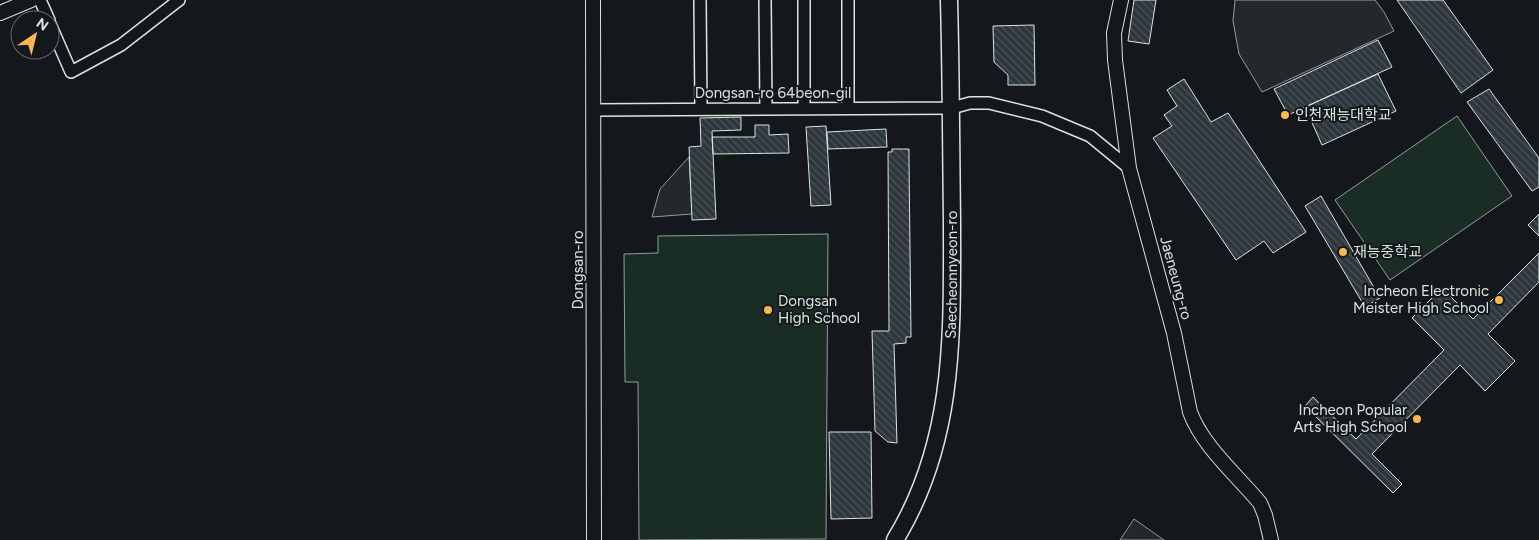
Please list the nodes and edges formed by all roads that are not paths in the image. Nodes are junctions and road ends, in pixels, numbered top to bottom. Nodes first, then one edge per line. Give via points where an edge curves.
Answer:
1 (32, 0) edge
2 (593, 0) edge
3 (700, 0) edge
4 (765, 0) edge
5 (804, 0) edge
6 (848, 0) edge
7 (949, 0) edge
8 (1121, 0) edge
9 (171, 2) edge
10 (0, 13) edge
11 (60, 48) edge
12 (701, 108) junction
13 (766, 108) junction
14 (804, 108) junction
15 (848, 108) junction
16 (952, 108) junction
17 (594, 110) junction
18 (1129, 168) junction
19 (594, 540) edge
20 (895, 540) edge
21 (1270, 540) edge

1 - 10 street
2 - 17 street, Dongsan-ro
3 - 12 street
4 - 13 street
5 - 14 street
6 - 15 street
7 - 16 main road, Saecheonnyeon-ro
8 - 18 street, Jaeneung-ro via 1114,33 1115,60
9 - 11 street via 121,45 70,72
12 - 13 street, Dongsan-ro 64beon-gil
12 - 17 street, Dongsan-ro 64beon-gil
13 - 14 street, Dongsan-ro 64beon-gil
14 - 15 street, Dongsan-ro 64beon-gil
15 - 16 street, Dongsan-ro 64beon-gil
16 - 18 street, Dongsan-ro 64beon-gil via 970,102 989,102 1042,116 1090,136
16 - 20 main road, Saecheonnyeon-ro via 951,359 934,456 923,486
17 - 19 street, Dongsan-ro
18 - 21 street, Jaeneung-ro via 1174,333 1194,423 1260,503

